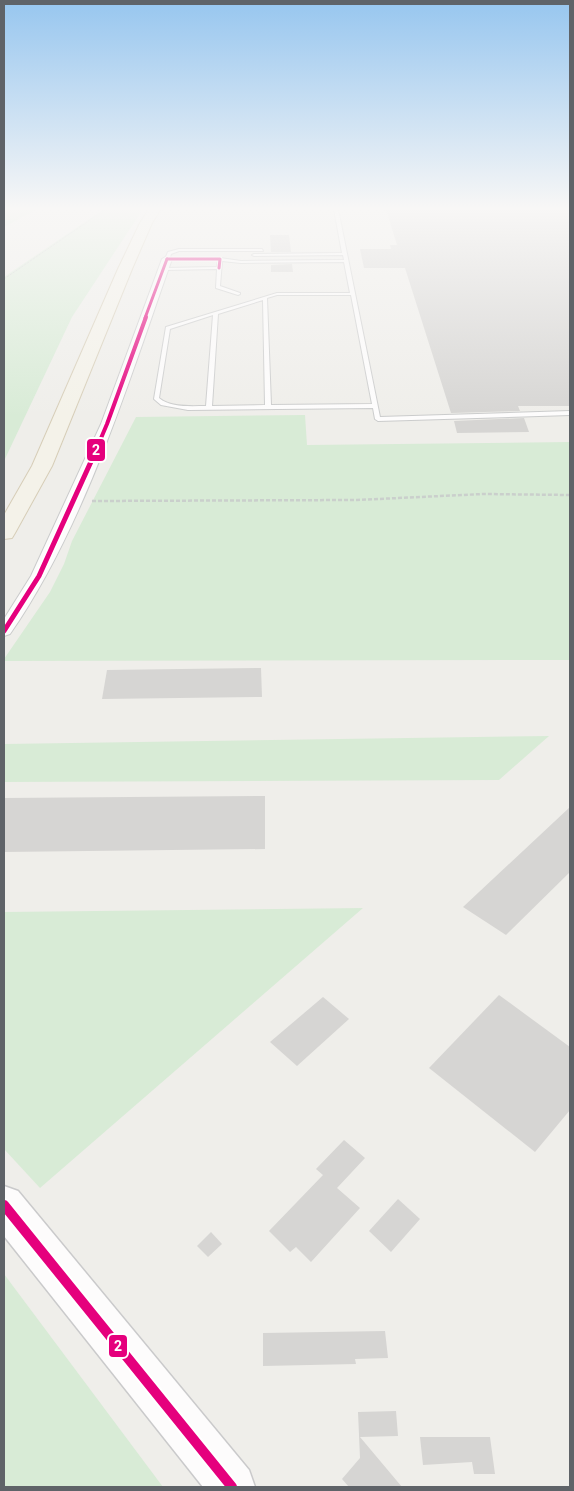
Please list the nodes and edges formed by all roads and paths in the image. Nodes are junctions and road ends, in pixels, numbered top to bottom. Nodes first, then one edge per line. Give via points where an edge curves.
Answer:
1 (120, 279) edge
2 (160, 279) edge
3 (218, 279) edge
4 (350, 279) edge
5 (238, 294) dead end
6 (353, 294) junction
7 (265, 296) junction
8 (216, 312) junction
9 (375, 406) junction
10 (268, 407) junction
11 (209, 408) junction
12 (570, 413) edge
13 (570, 495) edge
14 (74, 501) junction
15 (4, 533) edge
16 (4, 631) edge
17 (4, 1205) edge
18 (232, 1487) edge

1 - 15 main road via 42,466
2 - 14 street via 107,424
3 - 5 lane via 218,286
4 - 6 lane
6 - 7 lane
6 - 9 lane
7 - 8 lane
7 - 10 lane
8 - 11 lane
8 - 11 lane via 168,328 156,398 172,407
9 - 10 lane
9 - 12 lane via 378,419
10 - 11 lane
13 - 14 path
14 - 16 street via 39,576
17 - 18 street

